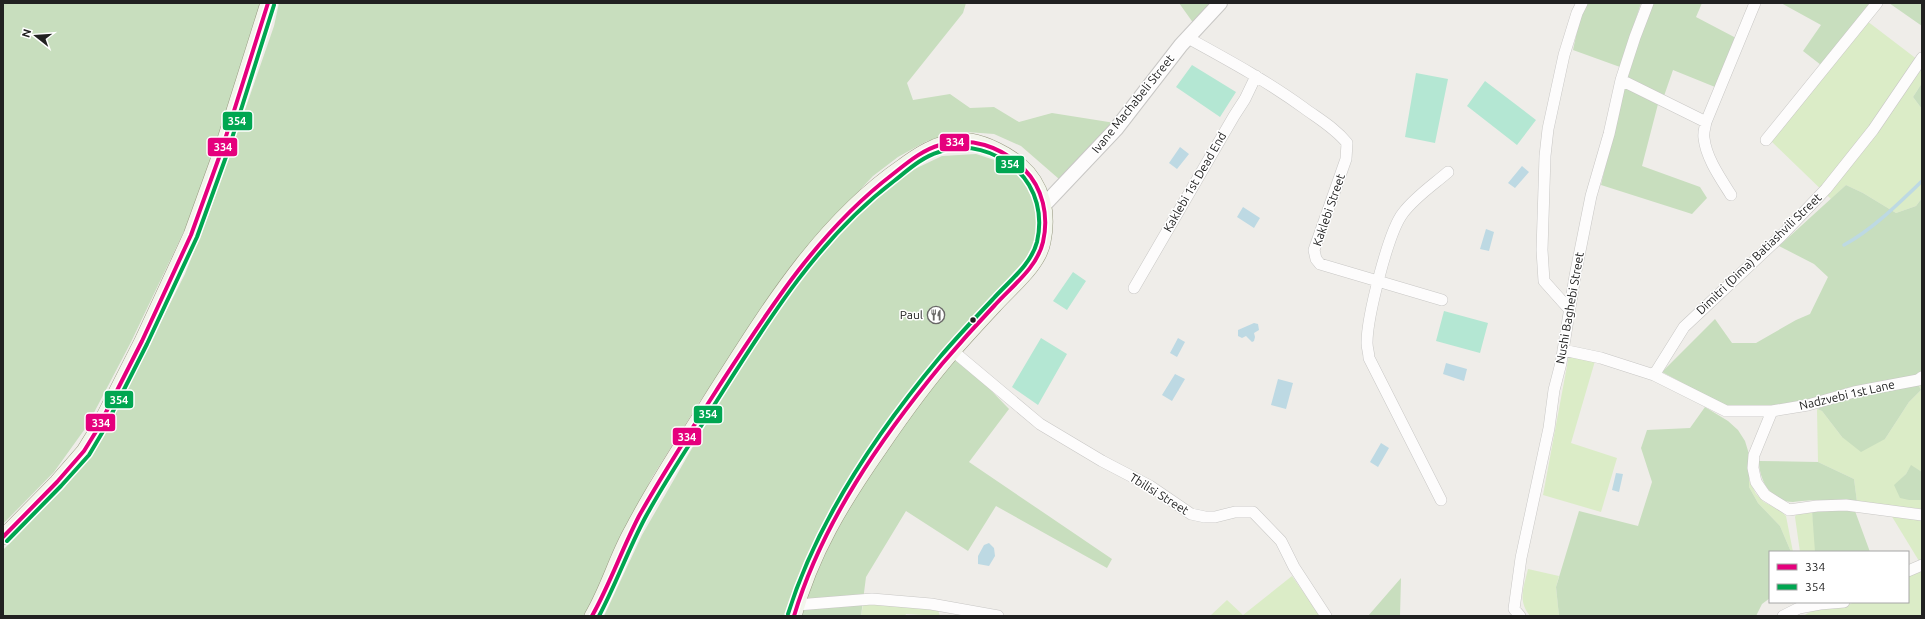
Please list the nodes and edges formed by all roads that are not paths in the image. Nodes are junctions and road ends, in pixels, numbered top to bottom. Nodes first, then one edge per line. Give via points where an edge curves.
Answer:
1 (268, 3) edge
2 (1220, 3) edge
3 (1582, 3) edge
4 (1648, 3) edge
5 (1755, 3) edge
6 (1877, 3) edge
7 (1188, 38) junction
8 (1922, 58) edge
9 (1256, 76) junction
10 (1621, 80) junction
11 (1706, 122) junction
12 (1766, 140) dead end
13 (1448, 172) dead end
14 (1731, 195) dead end
15 (1045, 204) junction
16 (1379, 281) junction
17 (1134, 288) dead end
18 (1442, 300) dead end
19 (1569, 309) junction
20 (1563, 350) junction
21 (953, 351) junction
22 (1654, 375) junction
23 (1922, 377) edge
24 (1772, 411) junction
25 (1440, 500) dead end
26 (1922, 515) edge
27 (3, 537) edge
28 (1922, 565) edge
29 (1909, 571) edge
30 (1824, 603) edge
31 (796, 610) edge
32 (592, 616) edge
33 (998, 616) edge
34 (1326, 616) edge
35 (1520, 616) edge
36 (1783, 616) edge

1 - 27 main road via 236,107 191,235 142,341 84,451
2 - 7 street, Ivane Machabeli Street
3 - 19 street via 1564,55 1545,156 1542,250 1544,282
4 - 10 street, Nushi Baghebi Street
5 - 11 street
6 - 12 street
7 - 9 street, Kaklebi Street
7 - 15 street, Ivane Machabeli Street via 1116,129
8 - 22 street, Dimitri (Dima) Batiashvili Street via 1873,130 1826,189 1781,236 1684,327
9 - 16 street, Kaklebi Street via 1337,132 1347,143 1346,159 1314,250 1316,259 1320,264 1333,269
9 - 17 street, Kaklebi 1st Dead End via 1245,100
10 - 11 street
10 - 19 street, Nushi Baghebi Street via 1591,196
11 - 14 street via 1704,138 1709,153
13 - 16 street via 1403,213 1392,234
15 - 21 main road via 1043,246 1032,265
15 - 32 main road via 1029,173 1012,158 968,141 938,146 880,181 816,246 778,297 659,481 629,535
16 - 18 street
16 - 25 street via 1367,343 1369,358
19 - 20 street, Nushi Baghebi Street
20 - 22 street via 1601,358
20 - 35 street, Nushi Baghebi Street via 1521,558 1514,609
21 - 31 main road via 905,411 836,512 813,559
21 - 34 street, Tbilisi Street via 1024,413 1050,432 1150,486 1191,514 1215,517 1235,512 1253,512 1281,541 1294,567
22 - 24 street, Nadzvebi 1st Lane via 1726,412
23 - 24 street, Nadzvebi 1st Lane via 1808,405
24 - 26 street via 1754,455 1756,482 1765,495 1789,510 1846,505
28 - 29 street
30 - 36 street via 1799,608
31 - 33 street via 872,599 931,604

